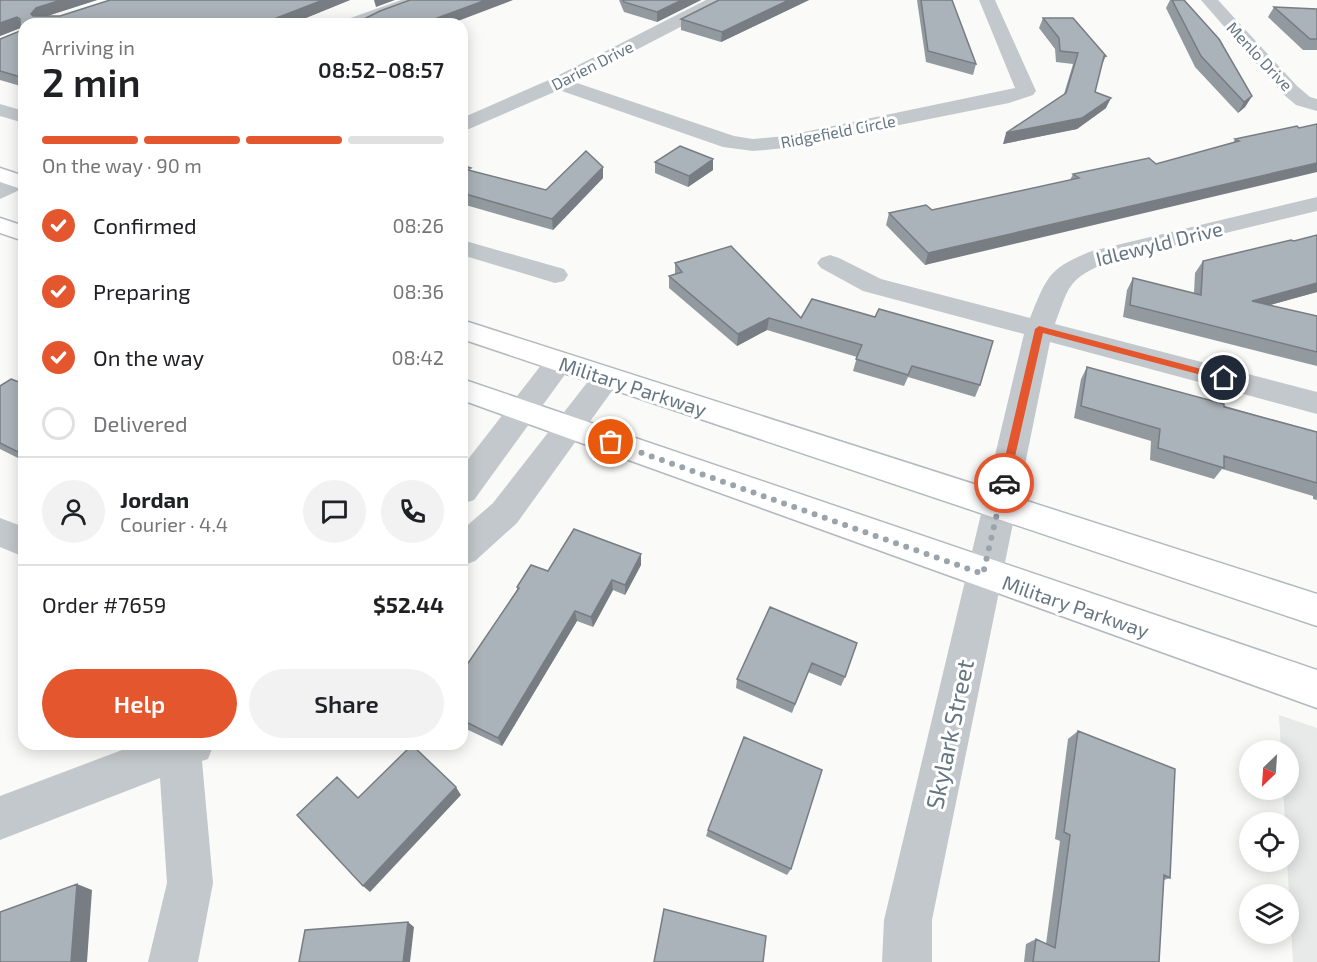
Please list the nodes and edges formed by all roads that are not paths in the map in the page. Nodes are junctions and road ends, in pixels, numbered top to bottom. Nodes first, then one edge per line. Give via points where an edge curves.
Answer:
1 (416, 0) edge
2 (719, 0) edge
3 (987, 0) edge
4 (1209, 0) edge
5 (367, 18) edge
6 (558, 83) junction
7 (1317, 105) edge
8 (0, 110) edge
9 (18, 115) edge
10 (468, 123) edge
11 (1317, 204) edge
12 (0, 225) edge
13 (18, 232) edge
14 (468, 249) edge
15 (830, 263) dead end
16 (555, 275) dead end
17 (1039, 329) junction
18 (468, 331) edge
19 (560, 362) junction
20 (607, 377) junction
21 (468, 391) edge
22 (1317, 403) edge
23 (522, 410) junction
24 (571, 428) junction
25 (468, 483) edge
26 (999, 507) junction
27 (0, 531) edge
28 (18, 539) edge
29 (468, 546) edge
30 (983, 574) junction
31 (1317, 610) edge
32 (1317, 689) edge
33 (174, 750) edge
34 (184, 750) edge
35 (0, 818) edge
36 (173, 962) edge
37 (907, 962) edge

1 - 5 street
2 - 6 street, Darien Drive
3 - 6 street, Ridgefield Circle via 1026,91 1009,98 796,140 753,145 731,142
4 - 7 street, Menlo Drive via 1290,90 1303,101
6 - 10 street, Darien Drive
8 - 9 street
11 - 17 street, Idlewyld Drive via 1101,256 1074,267 1056,284
12 - 13 main road
14 - 16 street
15 - 17 street via 872,285
17 - 22 street
17 - 26 street, Idlewyld Drive
18 - 19 main road, Military Parkway
19 - 20 main road, Military Parkway
19 - 23 street
20 - 24 street
20 - 26 main road, Military Parkway
21 - 23 main road, Military Parkway
23 - 24 main road, Military Parkway
23 - 25 street
24 - 29 street via 505,513
24 - 30 main road, Military Parkway
26 - 30 street, Skylark Street
26 - 31 main road, Military Parkway
27 - 28 street
30 - 32 main road, Military Parkway
30 - 37 street, Skylark Street via 908,920
33 - 35 street
34 - 36 street via 190,883

